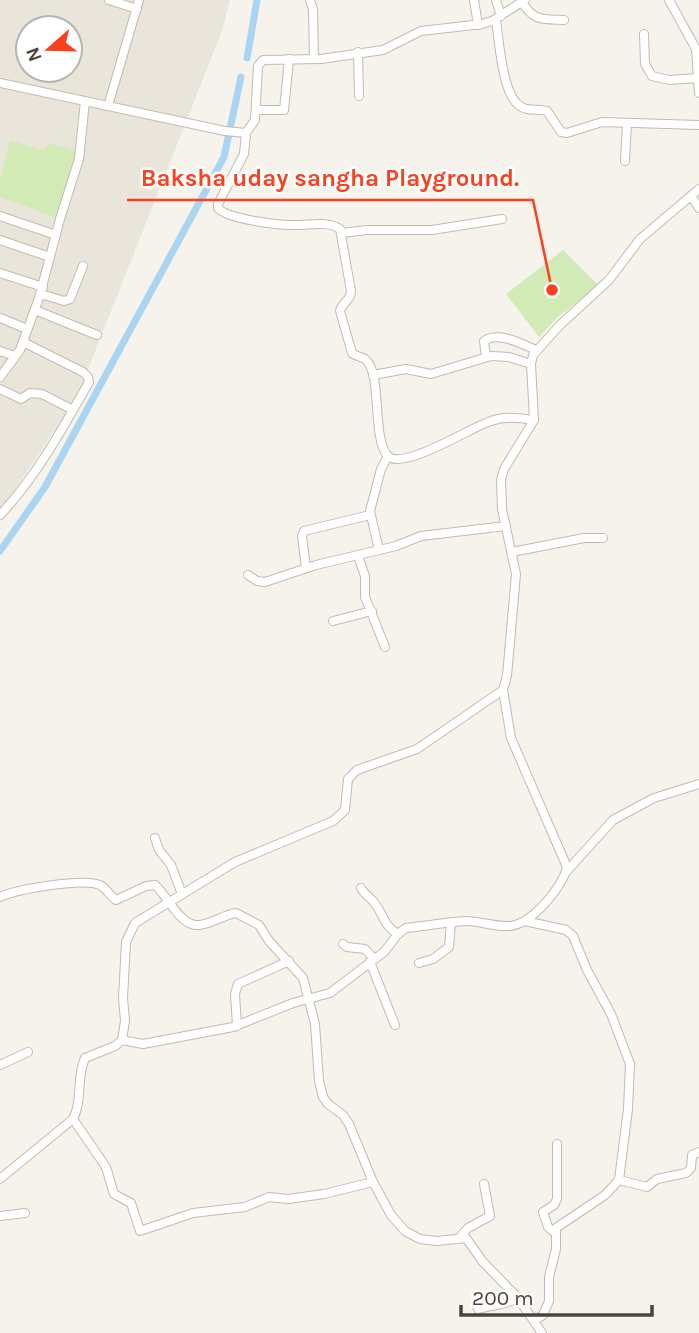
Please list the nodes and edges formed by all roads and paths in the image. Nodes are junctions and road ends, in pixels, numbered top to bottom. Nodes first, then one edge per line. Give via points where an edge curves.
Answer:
1 (109, 0) edge
2 (310, 0) edge
3 (474, 0) edge
4 (496, 0) edge
5 (524, 1) edge
6 (672, 1) edge
7 (138, 4) edge
8 (499, 18) junction
9 (564, 20) dead end
10 (478, 25) junction
11 (644, 34) dead end
12 (358, 52) junction
13 (289, 59) junction
14 (314, 59) junction
15 (698, 78) edge
16 (0, 83) edge
17 (699, 93) edge
18 (359, 96) dead end
19 (85, 101) junction
20 (108, 106) junction
21 (256, 110) junction
22 (627, 123) junction
23 (699, 125) edge
24 (243, 133) junction
25 (625, 161) dead end
26 (699, 189) edge
27 (691, 195) junction
28 (699, 208) edge
29 (0, 216) edge
30 (502, 219) dead end
31 (342, 233) junction
32 (56, 235) junction
33 (0, 240) edge
34 (50, 257) junction
35 (83, 266) dead end
36 (0, 273) edge
37 (42, 290) junction
38 (35, 310) junction
39 (0, 318) edge
40 (27, 328) junction
41 (97, 335) dead end
42 (23, 342) junction
43 (536, 350) junction
44 (0, 351) edge
45 (15, 356) junction
46 (486, 356) junction
47 (531, 364) junction
48 (373, 374) junction
49 (0, 377) edge
50 (0, 390) edge
51 (73, 410) junction
52 (534, 420) junction
53 (388, 456) junction
54 (0, 515) edge
55 (370, 515) junction
56 (506, 526) junction
57 (603, 538) dead end
58 (379, 550) junction
59 (512, 552) junction
60 (358, 556) junction
61 (306, 568) junction
62 (248, 575) dead end
63 (373, 611) junction
64 (333, 621) dead end
65 (385, 647) dead end
66 (503, 690) junction
67 (699, 784) edge
68 (155, 838) dead end
69 (566, 872) junction
70 (361, 888) dead end
71 (182, 894) junction
72 (0, 897) edge
73 (170, 900) junction
74 (526, 921) junction
75 (452, 923) junction
76 (398, 934) junction
77 (343, 944) dead end
78 (372, 960) junction
79 (289, 961) junction
80 (419, 963) dead end
81 (309, 999) junction
82 (396, 1025) dead end
83 (237, 1026) junction
84 (122, 1040) junction
85 (28, 1052) dead end
86 (0, 1065) edge
87 (73, 1119) junction
88 (557, 1144) dead end
89 (699, 1152) edge
90 (0, 1179) edge
91 (619, 1180) junction
92 (373, 1182) junction
93 (485, 1184) dead end
94 (25, 1213) dead end
95 (0, 1216) edge
96 (554, 1232) junction
97 (460, 1237) junction
98 (518, 1298) junction
99 (478, 1309) dead end
100 (534, 1321) junction
101 (542, 1333) edge

1 - 7 street
2 - 14 street
3 - 10 street
4 - 8 street
5 - 8 street
5 - 9 street via 534,17
6 - 15 street via 693,41
7 - 20 street
8 - 10 street
8 - 22 street via 507,82 519,106 547,111 564,134 601,122
10 - 12 street via 421,31 383,50
11 - 15 street via 645,64 652,76
12 - 14 street
12 - 18 street
13 - 14 street
13 - 21 street via 259,62
13 - 21 street via 284,110
15 - 17 street
16 - 19 street
19 - 20 street
19 - 32 street via 79,159
20 - 24 street
21 - 24 street via 253,126
22 - 23 street
22 - 25 street
24 - 31 street via 244,154 218,204 221,212 289,226 331,225
26 - 27 street
27 - 28 street
27 - 43 street via 640,239 609,279
29 - 32 street
30 - 31 street via 432,230
31 - 48 street via 351,296 340,311 352,353 367,360
32 - 34 street
33 - 34 street
34 - 37 street
35 - 37 street via 67,301
36 - 37 street
37 - 38 street
38 - 40 street
38 - 41 street
39 - 40 street
40 - 42 street
42 - 45 street
42 - 51 street via 89,377
43 - 46 street via 505,338 489,338 484,341
43 - 47 street
44 - 45 street
45 - 49 street
46 - 47 street
46 - 48 street via 431,374 406,369
47 - 52 street
48 - 53 street
50 - 51 street via 21,399 30,393 42,394
51 - 54 street
52 - 53 street via 495,419 402,460
52 - 56 street via 501,480
53 - 55 street
55 - 58 street
55 - 61 street via 304,531
56 - 58 street via 421,536
56 - 59 street
57 - 59 street
58 - 60 street
59 - 66 street via 516,581
60 - 61 street
60 - 63 street via 365,576 365,597
61 - 62 street via 265,582
63 - 64 street
63 - 65 street
66 - 69 street via 510,738 562,853
66 - 71 street via 417,749 357,770 348,779 345,810 333,821 235,862
67 - 69 street via 653,798 613,820
68 - 71 street
69 - 74 street
70 - 76 street via 388,928
71 - 73 street
72 - 73 street via 51,884 95,884 116,900 150,885
73 - 79 street via 194,926 240,914 258,925
73 - 84 street via 140,919 128,936
74 - 75 street via 507,926
74 - 91 street via 573,936 629,1059
75 - 76 street via 406,928
75 - 80 street via 450,947
76 - 78 street
77 - 78 street via 365,948
78 - 81 street via 330,992
78 - 82 street
79 - 81 street via 303,978
79 - 83 street via 238,984
81 - 83 street
81 - 92 street via 321,1091 349,1124
83 - 84 street via 143,1044
84 - 87 street via 83,1061
85 - 86 street
87 - 90 street
87 - 92 street via 106,1167 114,1194 131,1203 140,1231 192,1213 245,1207 269,1197 324,1194
88 - 96 street via 557,1199 543,1212
89 - 91 street via 692,1155 686,1173 646,1186
91 - 96 street
92 - 97 street via 391,1215 410,1234 427,1241
93 - 97 street via 490,1216
94 - 95 street
96 - 100 street via 549,1301
97 - 98 street via 466,1238 482,1262
98 - 99 street
98 - 100 street
100 - 101 street

